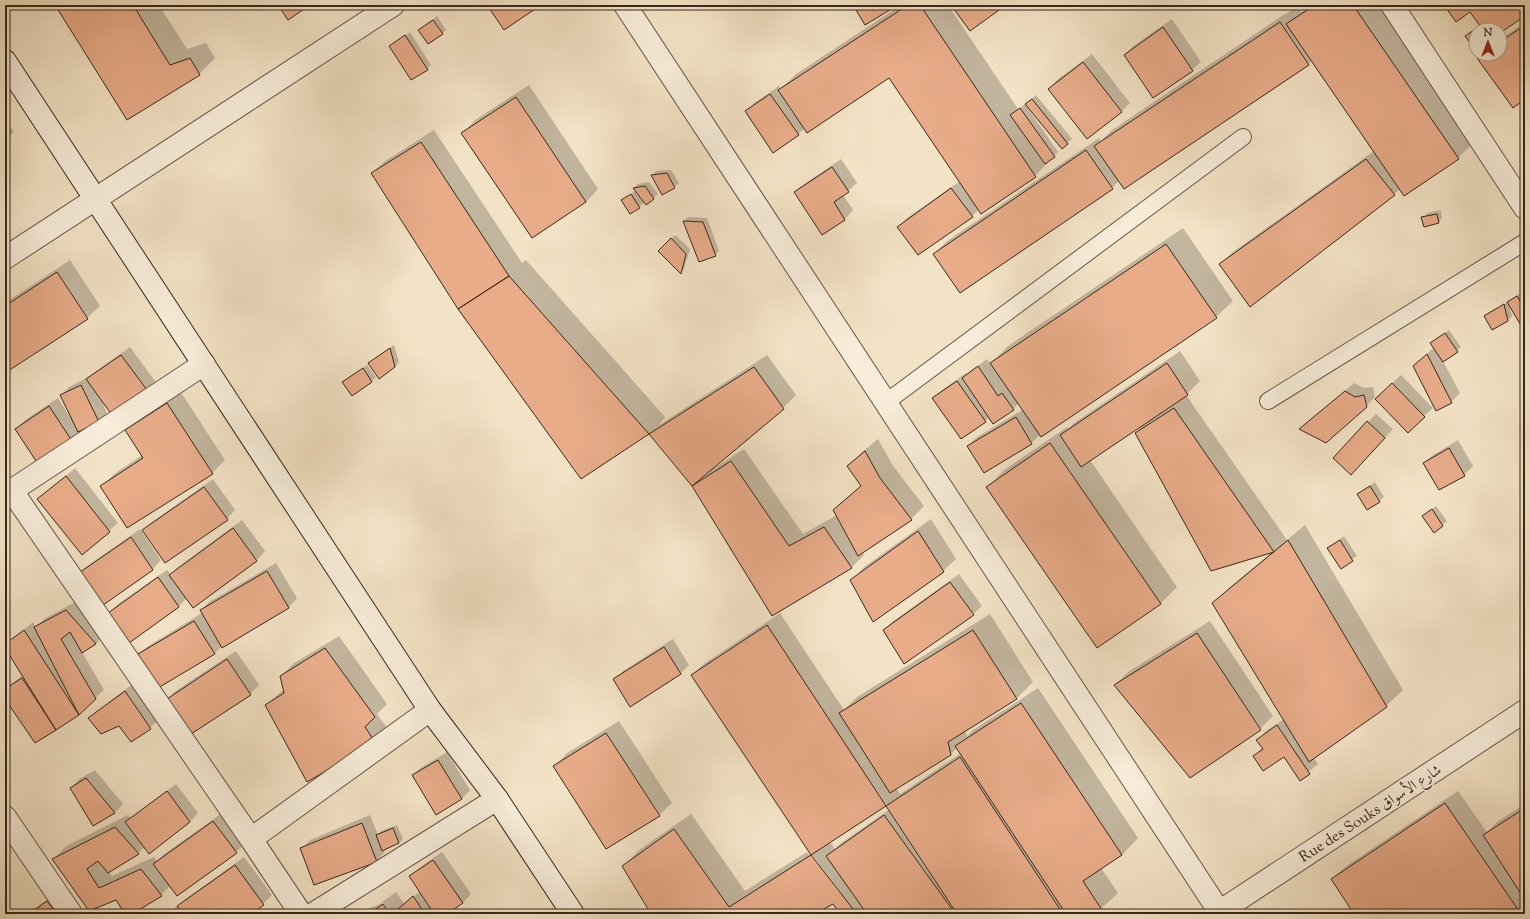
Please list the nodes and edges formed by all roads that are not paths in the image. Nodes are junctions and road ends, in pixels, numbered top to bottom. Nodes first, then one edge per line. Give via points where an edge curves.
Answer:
1 (393, 5) edge
2 (625, 5) edge
3 (1392, 5) edge
4 (5, 61) edge
5 (1242, 137) dead end
6 (95, 199) junction
7 (1525, 208) edge
8 (1525, 242) edge
9 (5, 258) edge
10 (204, 364) junction
11 (1268, 401) dead end
12 (885, 403) junction
13 (8, 493) edge
14 (430, 710) junction
15 (1525, 711) edge
16 (497, 798) junction
17 (5, 817) edge
18 (251, 839) junction
19 (1219, 913) edge
20 (71, 914) edge
21 (301, 914) edge
22 (312, 914) edge
23 (573, 914) edge

1 - 6 street
2 - 12 street
3 - 7 street
4 - 6 street
5 - 12 lane
6 - 9 street
6 - 10 street
8 - 11 lane
10 - 13 street
10 - 14 street
12 - 19 street
13 - 18 street
14 - 16 street
14 - 18 street
15 - 19 street, Rue des Souks شارع الأسواق
16 - 22 street
16 - 23 street
17 - 20 street
18 - 21 street

